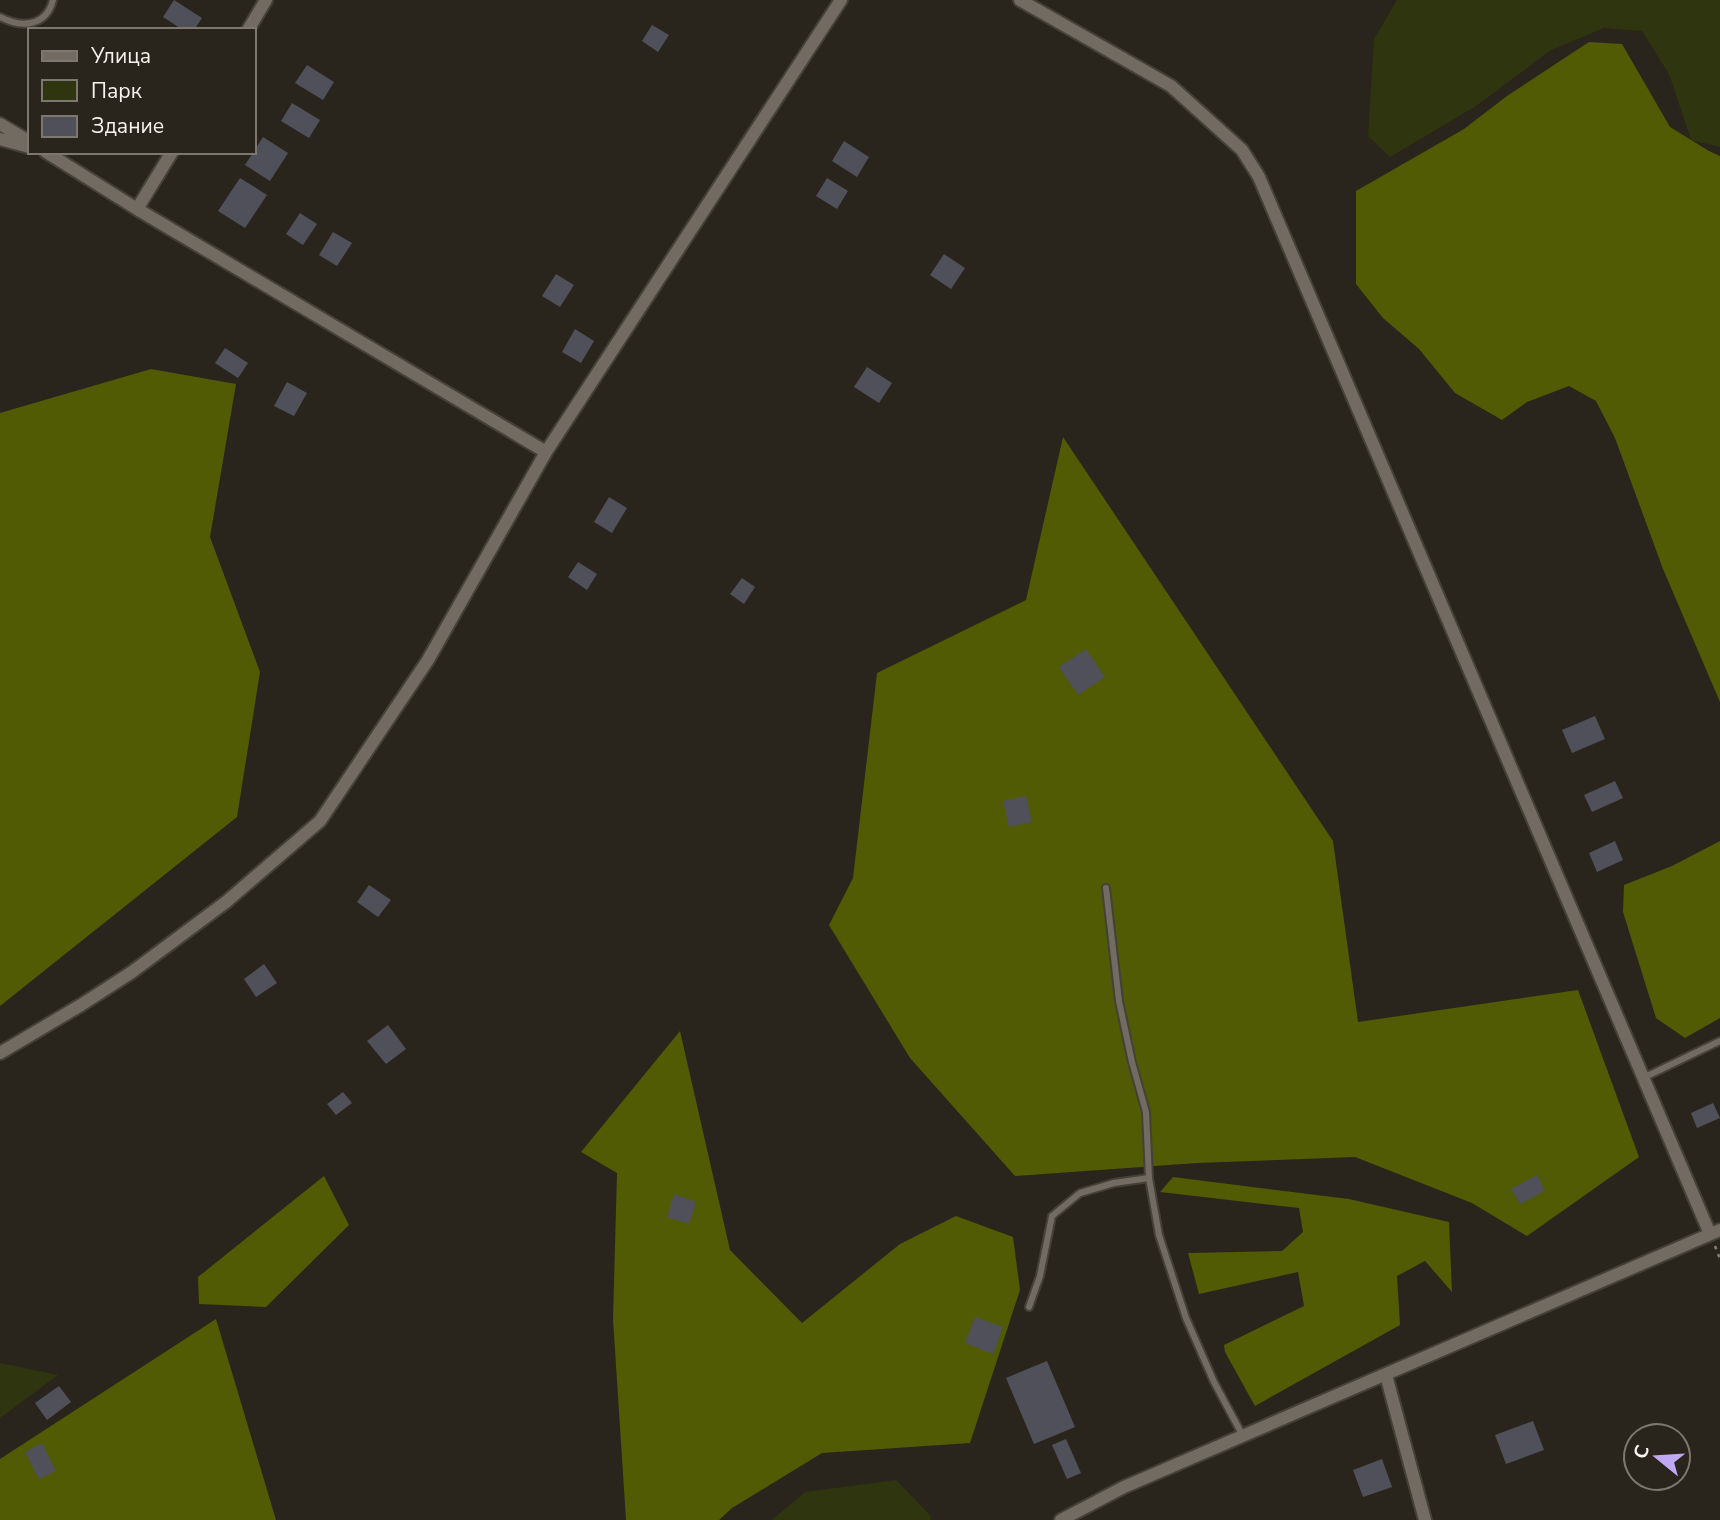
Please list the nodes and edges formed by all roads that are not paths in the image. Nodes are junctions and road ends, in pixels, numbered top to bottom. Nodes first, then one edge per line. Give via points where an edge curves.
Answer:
1 (53, 0) edge
2 (266, 0) edge
3 (841, 0) edge
4 (1020, 0) edge
5 (0, 17) edge
6 (249, 28) edge
7 (0, 124) edge
8 (0, 139) edge
9 (28, 144) edge
10 (28, 145) edge
11 (49, 154) edge
12 (171, 154) edge
13 (137, 209) junction
14 (546, 452) junction
15 (1106, 888) dead end
16 (1720, 1041) edge
17 (0, 1053) edge
18 (1643, 1078) junction
19 (1149, 1178) junction
20 (1715, 1232) edge
21 (1028, 1307) dead end
22 (1386, 1375) junction
23 (1243, 1436) junction
24 (1061, 1520) edge
25 (1425, 1520) edge

1 - 5 lane via 48,12 32,24 14,24
2 - 6 street
3 - 14 street
4 - 18 street via 1171,86 1242,150 1259,177
7 - 9 street
8 - 10 street
11 - 13 street
12 - 13 street
13 - 14 street
14 - 17 street via 428,660 320,821 226,902 142,964
15 - 19 lane via 1119,1001 1146,1112
16 - 18 lane
18 - 20 street
19 - 21 lane via 1080,1193 1052,1216 1040,1276
19 - 23 lane via 1159,1236 1186,1318
20 - 22 street
22 - 23 street
22 - 25 street
23 - 24 street via 1124,1487

